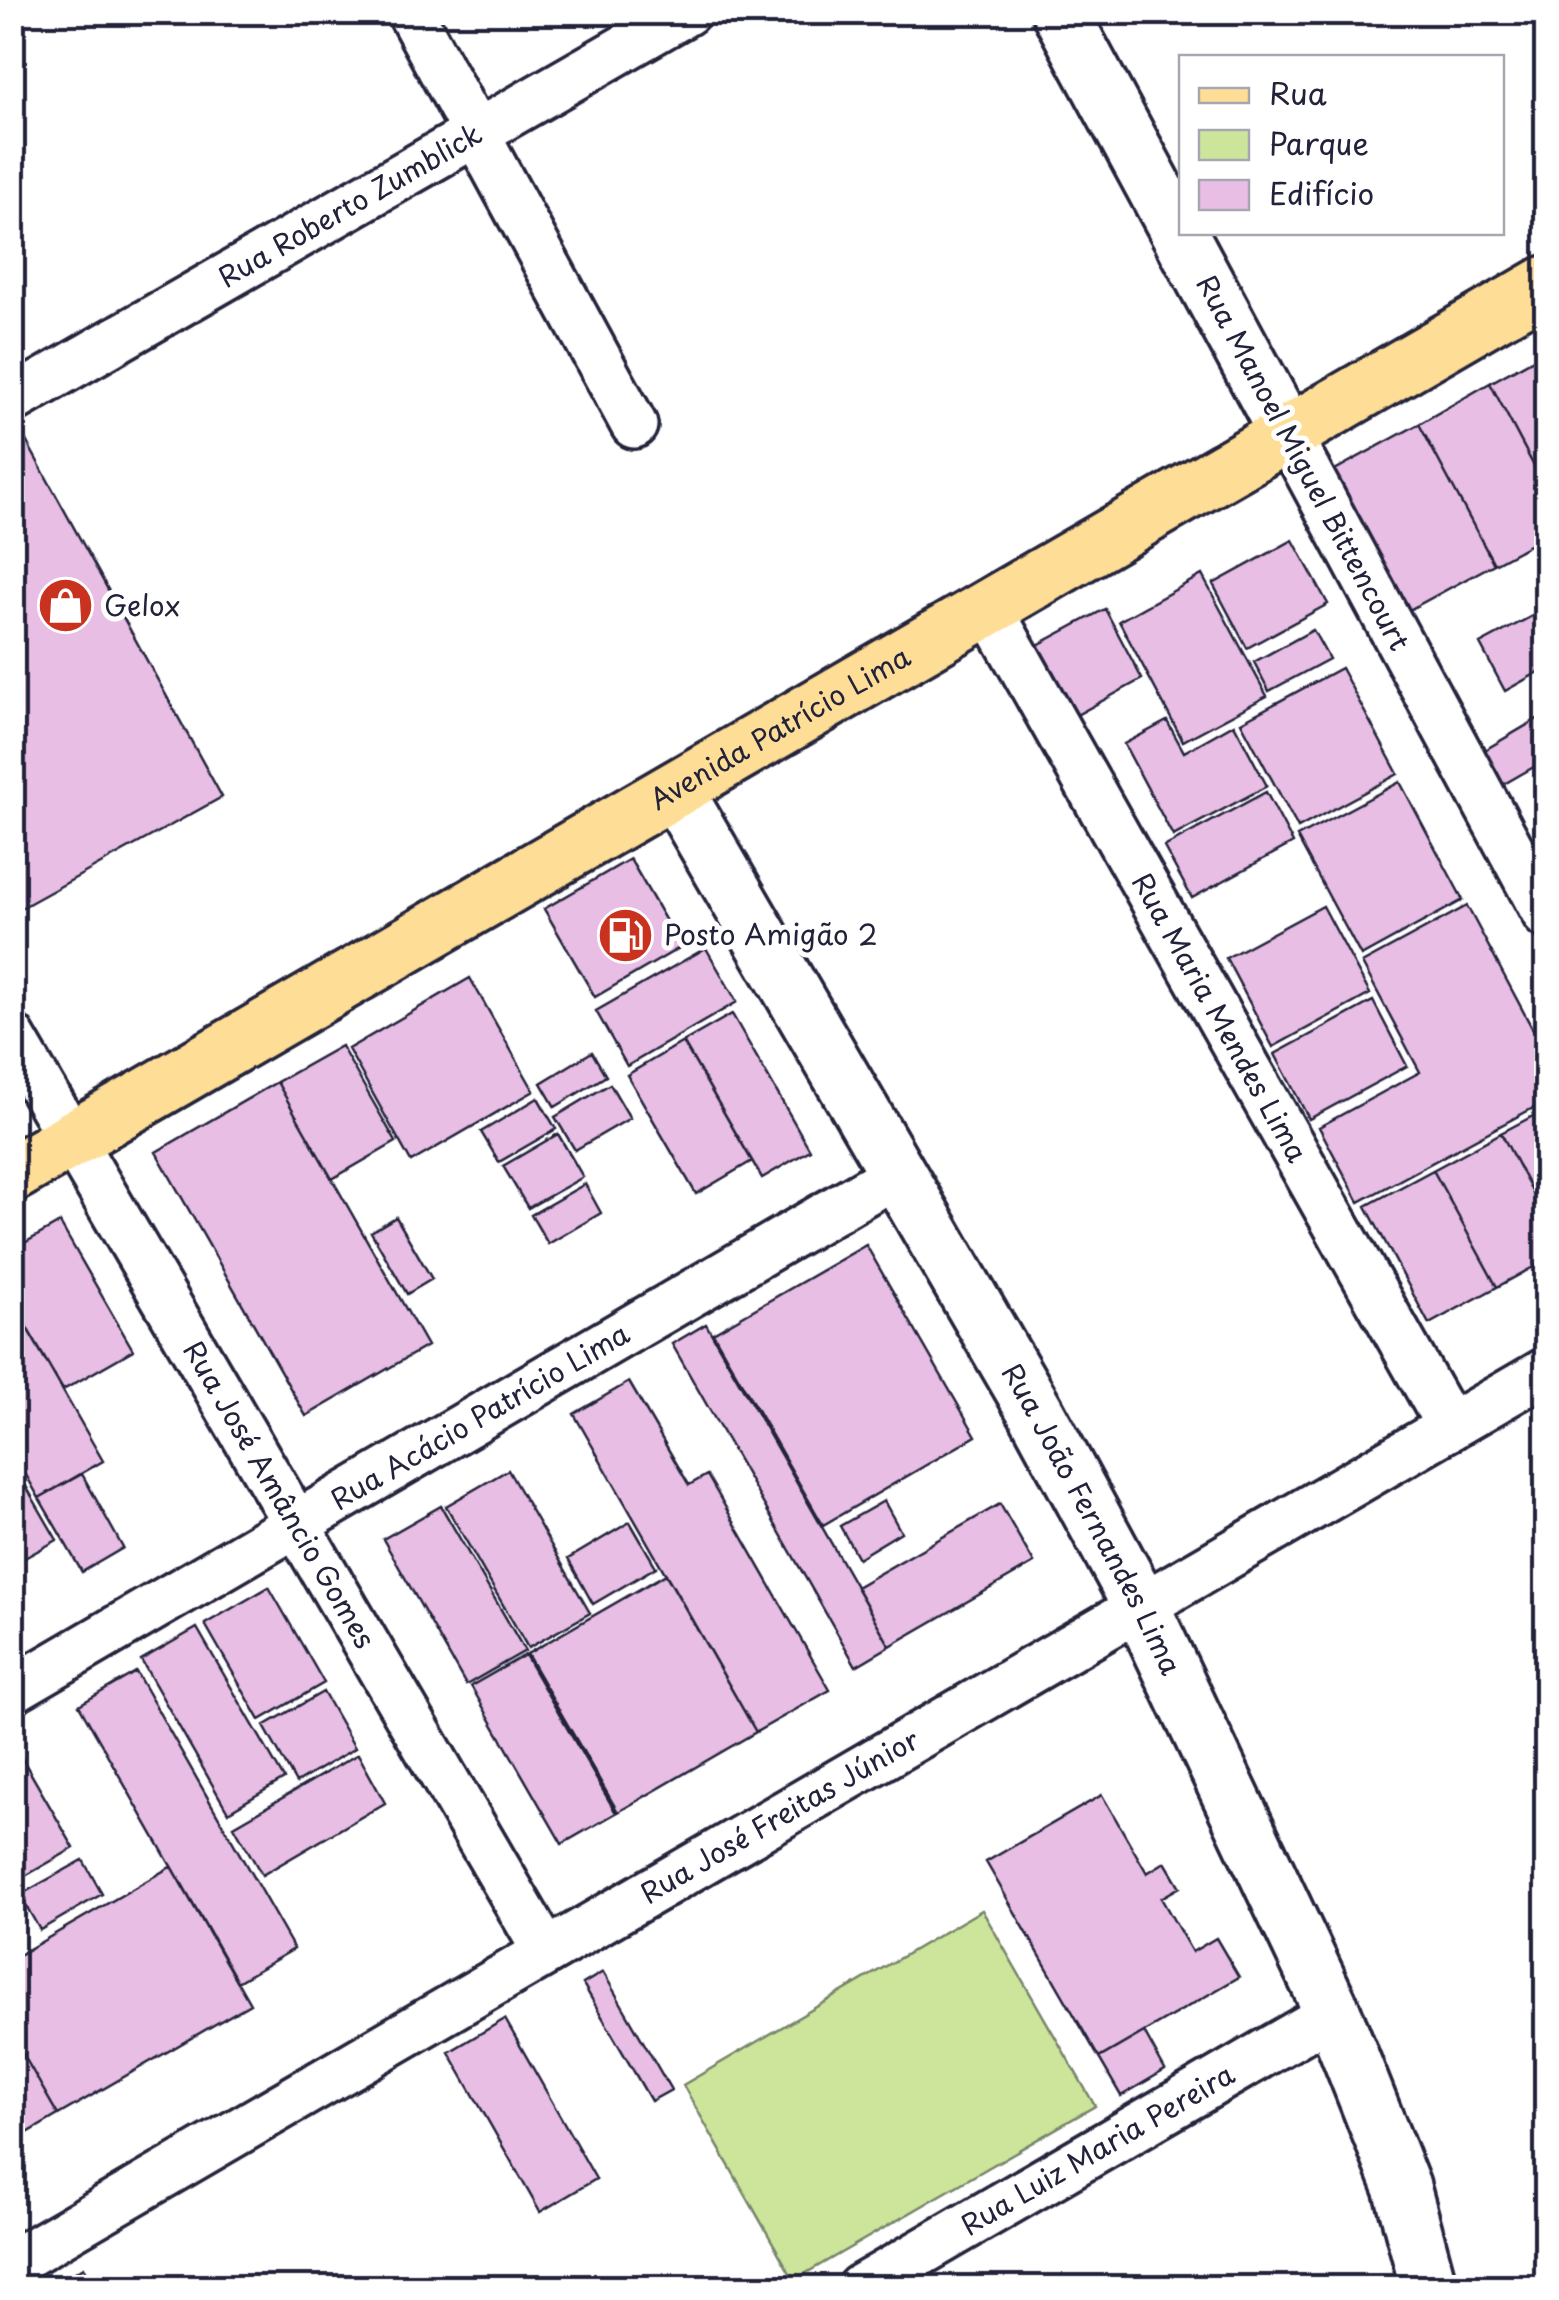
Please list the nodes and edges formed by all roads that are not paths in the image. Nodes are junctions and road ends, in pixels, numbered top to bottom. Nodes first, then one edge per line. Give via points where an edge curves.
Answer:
1 (410, 12) edge
2 (687, 12) edge
3 (1060, 12) edge
4 (476, 134) junction
5 (1179, 232) edge
6 (1180, 235) edge
7 (1546, 284) edge
8 (12, 400) edge
9 (634, 426) dead end
10 (1288, 434) junction
11 (988, 608) junction
12 (675, 790) junction
13 (1546, 914) edge
14 (12, 1037) edge
15 (72, 1140) junction
16 (12, 1174) edge
17 (896, 1174) junction
18 (1546, 1370) edge
19 (1450, 1427) junction
20 (297, 1524) junction
21 (1141, 1606) junction
22 (12, 1690) edge
23 (546, 1952) junction
24 (1333, 2013) junction
25 (12, 2262) edge
26 (860, 2288) edge
27 (1429, 2288) edge

1 - 4 street
2 - 4 street, Rua Roberto Zumblick
3 - 5 street, Rua Manoel Miguel Bittencourt
4 - 8 street, Rua Roberto Zumblick
4 - 9 street
6 - 10 street, Rua Manoel Miguel Bittencourt
7 - 10 main road, Avenida Patrício Lima
10 - 11 main road, Avenida Patrício Lima
10 - 13 street, Rua Manoel Miguel Bittencourt
11 - 12 main road, Avenida Patrício Lima
11 - 19 street, Rua Maria Mendes Lima
12 - 15 main road, Avenida Patrício Lima
12 - 17 street, Rua João Fernandes Lima
14 - 15 street, Rua José Amâncio Gomes
15 - 16 main road, Avenida Patrício Lima
15 - 20 street, Rua José Amâncio Gomes
17 - 20 street, Rua Acácio Patrício Lima
17 - 21 street, Rua João Fernandes Lima
18 - 19 street, Rua José Freitas Júnior
19 - 21 street, Rua José Freitas Júnior
20 - 22 street, Rua Acácio Patrício Lima
20 - 23 street, Rua José Amâncio Gomes
21 - 23 street, Rua José Freitas Júnior
21 - 24 street, Rua João Fernandes Lima
23 - 25 street, Rua José Freitas Júnior
24 - 26 street, Rua Luiz Maria Pereira
24 - 27 street, Rua João Fernandes Lima via 1402,2187

